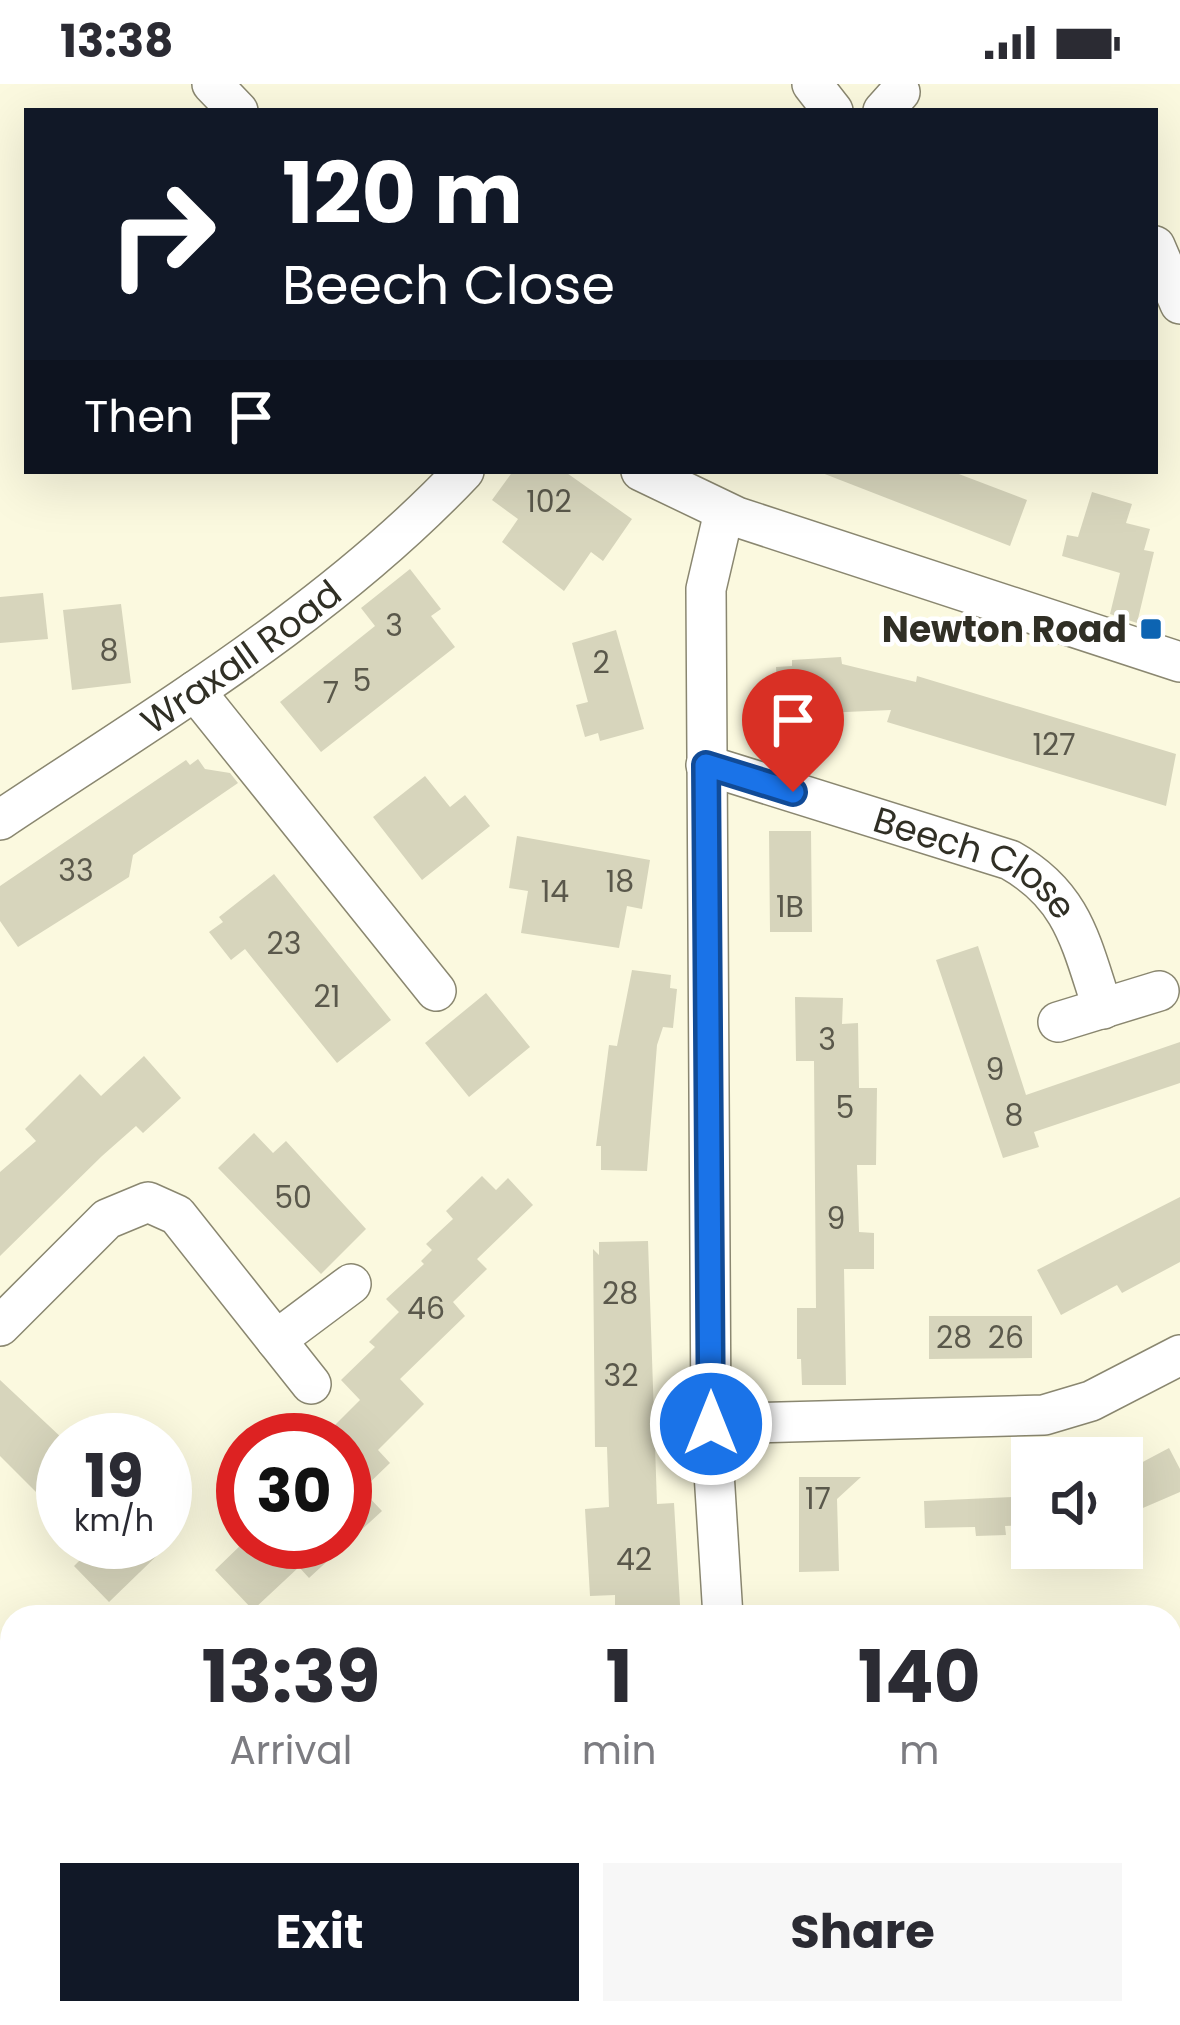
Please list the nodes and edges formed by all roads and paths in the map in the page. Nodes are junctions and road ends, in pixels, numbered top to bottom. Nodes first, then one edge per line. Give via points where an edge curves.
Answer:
1 (212, 84) edge
2 (235, 108) edge
3 (1158, 253) edge
4 (1180, 304) edge
5 (461, 474) edge
6 (647, 474) edge
7 (724, 512) junction
8 (1180, 662) edge
9 (194, 691) junction
10 (706, 765) junction
11 (0, 820) edge
12 (436, 991) dead end
13 (1159, 992) dead end
14 (1103, 1010) junction
15 (1058, 1022) dead end
16 (351, 1284) dead end
17 (0, 1326) edge
18 (276, 1340) junction
19 (1180, 1355) edge
20 (310, 1384) dead end
21 (711, 1424) junction
22 (722, 1605) edge

1 - 2 street
3 - 4 street
5 - 9 street, Wraxall Road via 355,573
6 - 7 street
7 - 8 street
7 - 10 street via 706,589
9 - 11 street, Wraxall Road
9 - 12 street
10 - 14 street, Beech Close via 1010,860 1045,880 1072,918
10 - 21 street
13 - 14 street
14 - 15 street
16 - 18 street
17 - 18 street via 107,1219 148,1202 177,1215
18 - 20 street
19 - 21 street via 1091,1401 1044,1415
21 - 22 street

